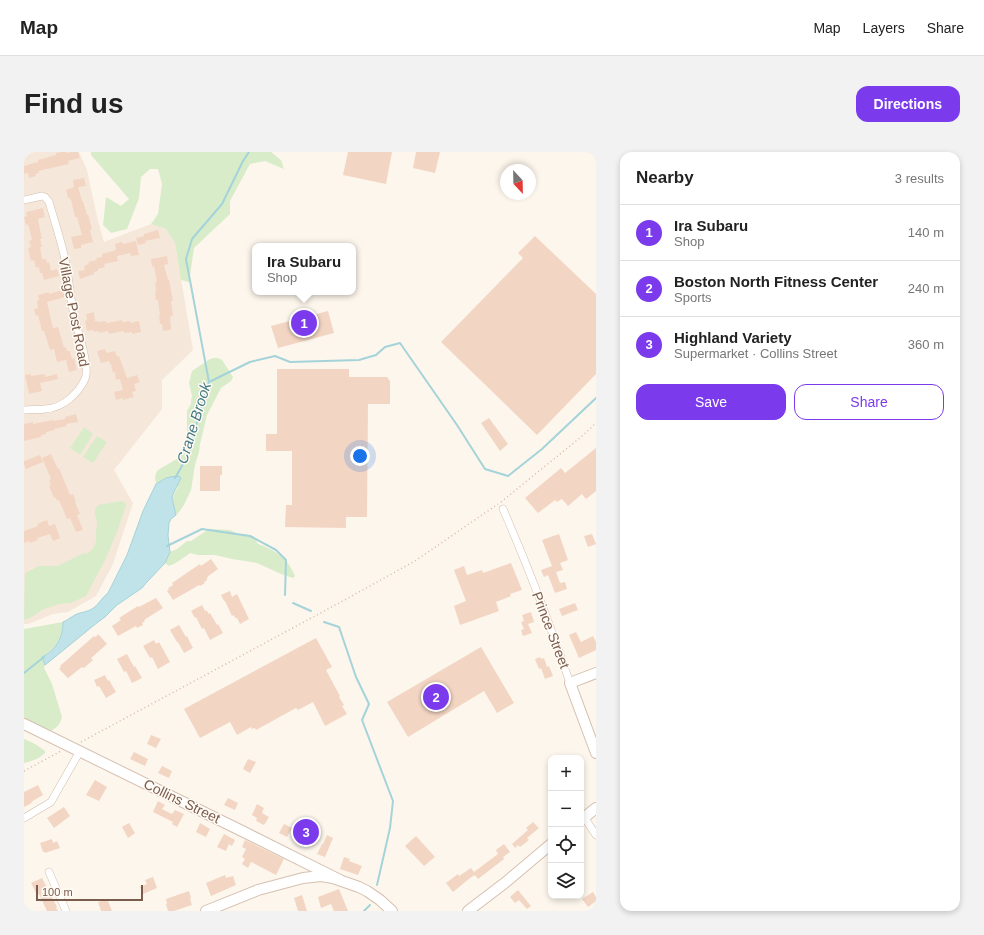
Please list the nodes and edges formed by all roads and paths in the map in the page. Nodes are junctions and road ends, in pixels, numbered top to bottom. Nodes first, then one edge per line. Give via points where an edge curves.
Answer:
1 (24, 200) edge
2 (24, 410) edge
3 (596, 423) edge
4 (503, 509) dead end
5 (596, 673) edge
6 (570, 683) junction
7 (24, 724) edge
8 (70, 747) junction
9 (80, 751) junction
10 (596, 753) edge
11 (24, 771) edge
12 (596, 808) edge
13 (584, 817) edge
14 (24, 818) edge
15 (584, 821) edge
16 (596, 835) edge
17 (548, 847) edge
18 (297, 859) junction
19 (49, 872) dead end
20 (297, 880) junction
21 (340, 880) junction
22 (66, 911) edge
23 (206, 911) edge
24 (392, 911) edge
25 (468, 911) edge

1 - 2 street, Village Post Road via 42,196 50,202 66,264 86,372 80,387 68,400 52,408
3 - 8 path via 506,499 415,561
4 - 6 street, Prince Street
5 - 6 main road
6 - 10 main road, Prince Street
7 - 8 main road, Collins Street
8 - 9 main road, Collins Street
8 - 11 path
9 - 14 street via 51,802
9 - 18 main road, Collins Street
12 - 13 main road
15 - 16 street
17 - 25 main road
18 - 20 main road
18 - 21 main road, Collins Street
19 - 22 street
20 - 21 main road via 327,876
20 - 23 main road via 258,890
21 - 24 main road via 367,891

